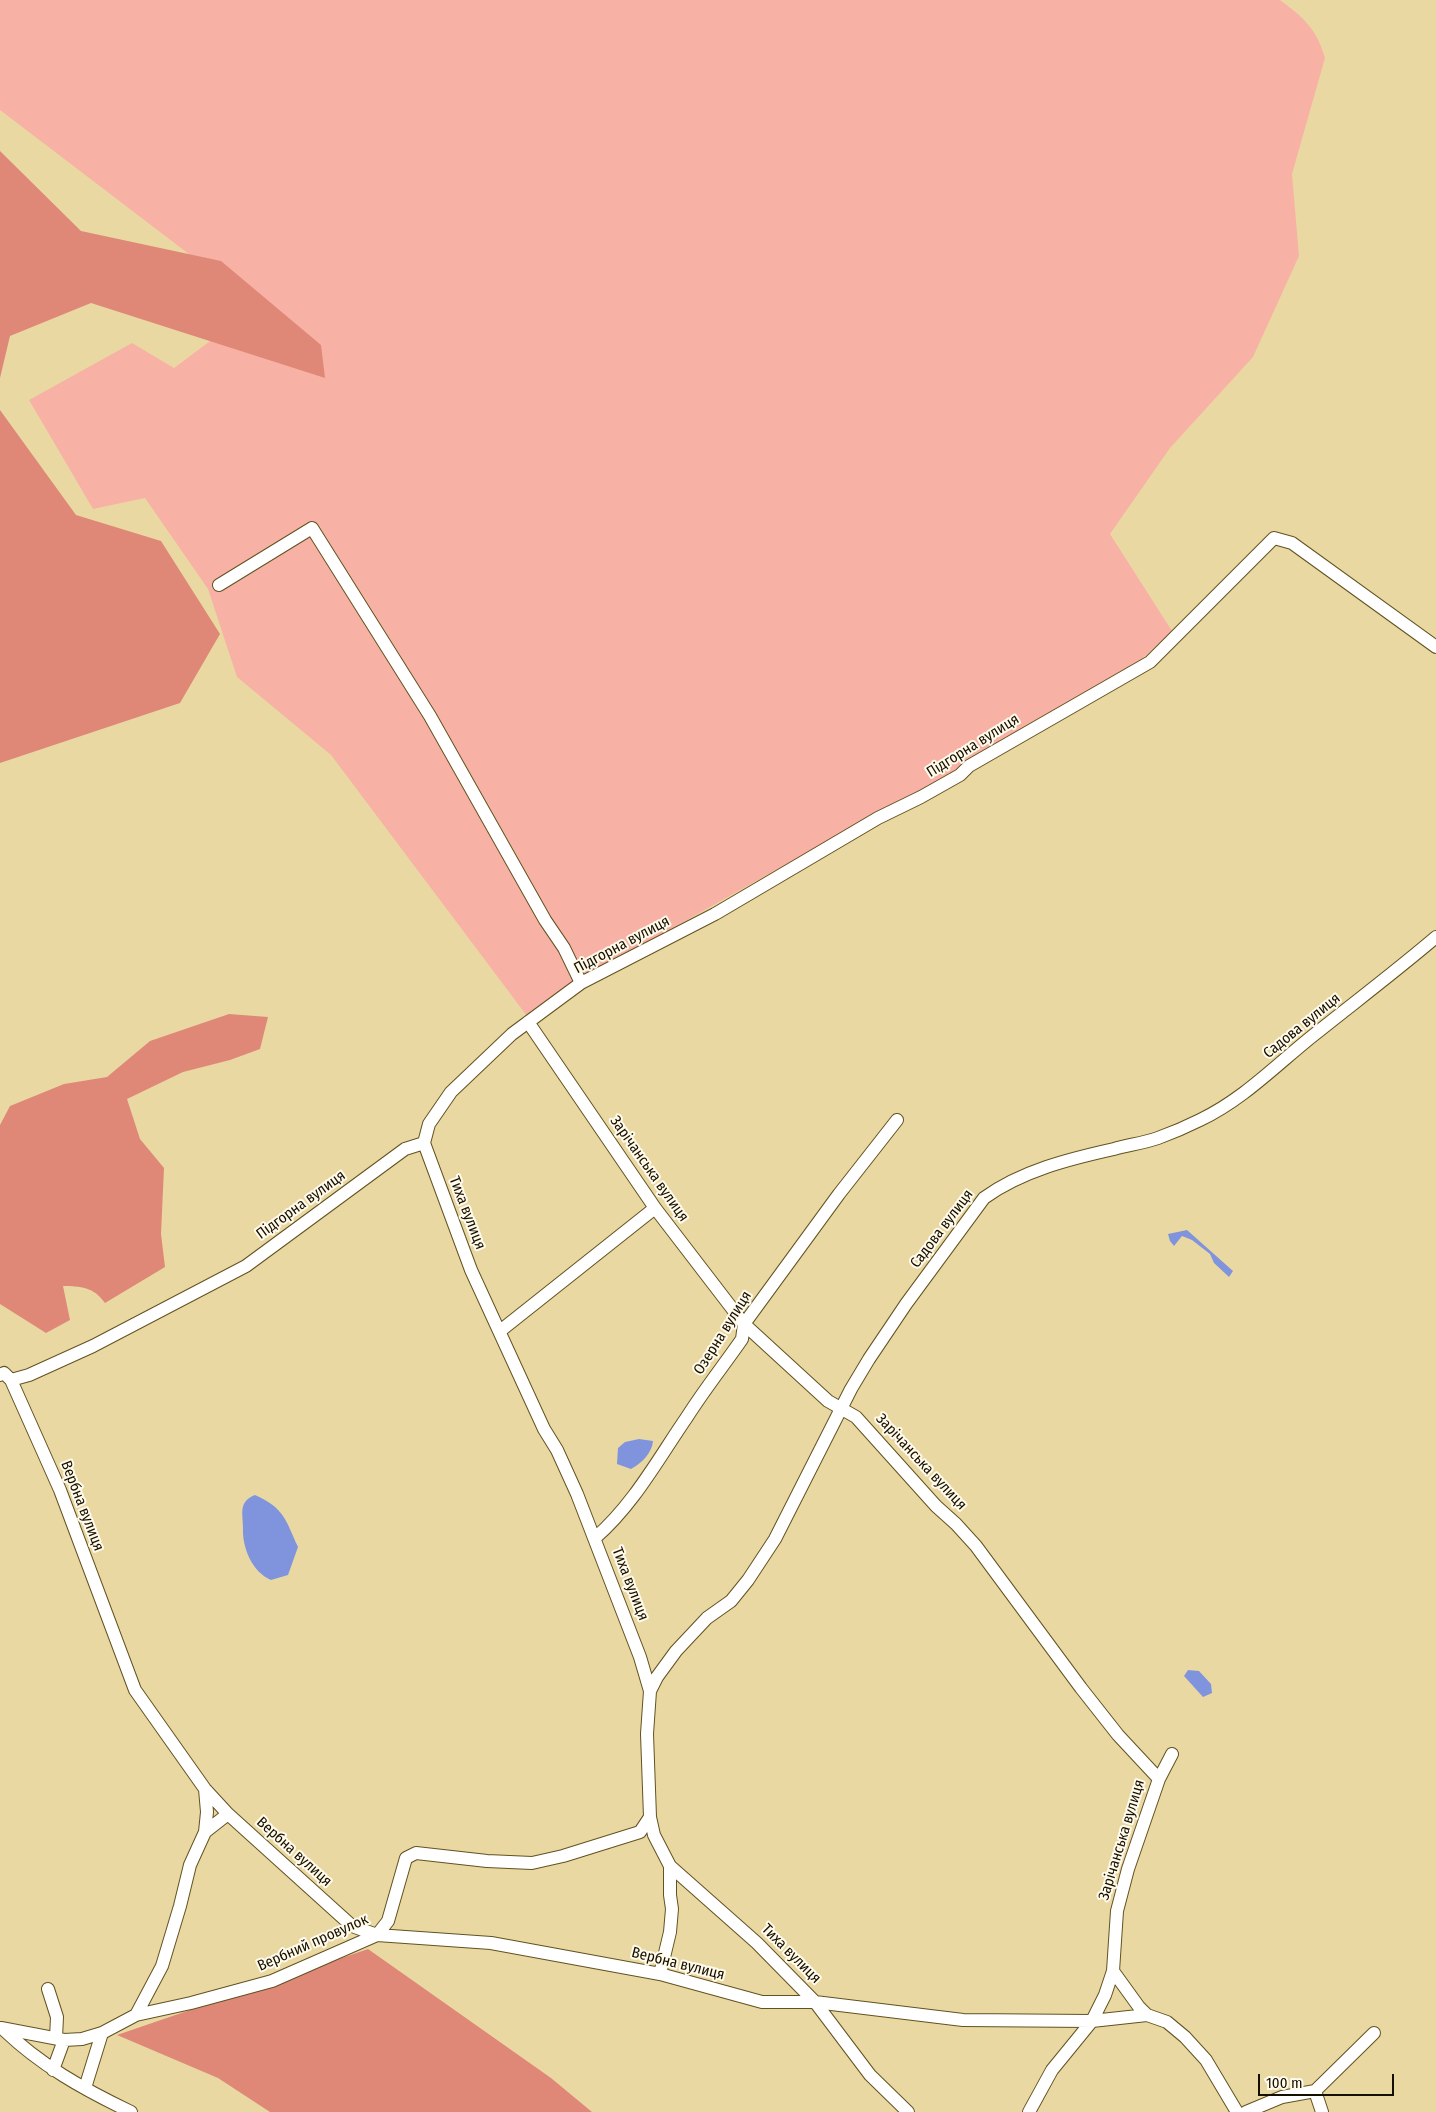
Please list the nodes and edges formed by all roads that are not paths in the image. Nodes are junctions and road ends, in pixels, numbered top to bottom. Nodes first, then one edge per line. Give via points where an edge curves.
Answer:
1 (219, 585) dead end
2 (1436, 647) edge
3 (1436, 937) edge
4 (581, 983) junction
5 (528, 1022) junction
6 (896, 1120) dead end
7 (424, 1143) junction
8 (655, 1208) junction
9 (744, 1324) junction
10 (500, 1331) junction
11 (5, 1377) edge
12 (842, 1407) junction
13 (594, 1538) junction
14 (640, 1657) junction
15 (664, 1667) junction
16 (650, 1692) junction
17 (1172, 1754) dead end
18 (1159, 1779) junction
19 (205, 1789) junction
20 (228, 1814) junction
21 (650, 1816) junction
22 (205, 1832) junction
23 (670, 1866) junction
24 (377, 1935) junction
25 (1113, 1971) junction
26 (660, 1974) junction
27 (48, 1989) dead end
28 (815, 2002) junction
29 (136, 2014) junction
30 (1147, 2015) junction
31 (1092, 2021) junction
32 (1, 2028) edge
33 (102, 2033) junction
34 (1374, 2033) dead end
35 (60, 2039) junction
36 (53, 2070) junction
37 (85, 2088) junction
38 (1315, 2091) junction
39 (131, 2112) edge
40 (908, 2112) edge
41 (1028, 2112) edge
42 (1237, 2112) edge
43 (1246, 2112) edge
44 (1322, 2112) edge

1 - 4 street via 312,528 430,716
2 - 4 street, Підгорна вулиця via 1292,543 1274,538 1150,662 969,766 960,775 870,823 715,914
3 - 12 street, Садова вулиця via 1259,1082 1202,1120 1157,1138 1041,1169 998,1188 984,1198 888,1331
4 - 5 street, Підгорна вулиця
5 - 7 street, Підгорна вулиця via 496,1047 451,1092 429,1124
5 - 8 street, Зарічанська вулиця
6 - 9 street, Озерна вулиця
7 - 10 street, Тиха вулиця via 471,1270
7 - 11 street, Підгорна вулиця via 405,1149 246,1266 93,1346 29,1375
8 - 9 street, Зарічанська вулиця
8 - 10 street
9 - 12 street, Зарічанська вулиця via 828,1400
9 - 13 street, Озерна вулиця via 742,1339 640,1488
10 - 13 street, Тиха вулиця via 544,1429 557,1450
11 - 19 street, Вербна вулиця via 60,1490 135,1690
12 - 15 street, Садова вулиця via 775,1539 748,1580 731,1601 692,1633
12 - 18 street, Зарічанська вулиця via 868,1429 976,1546 1086,1695
13 - 14 street, Тиха вулиця
14 - 15 street via 646,1663
14 - 16 street, Тиха вулиця
15 - 16 street, Садова вулиця
16 - 21 street, Тиха вулиця via 647,1734
17 - 18 street
18 - 25 street, Зарічанська вулиця via 1117,1911
19 - 20 street, Вербна вулиця
19 - 22 street
20 - 22 street
20 - 24 street, Вербна вулиця via 352,1926
21 - 23 street, Тиха вулиця via 654,1835
21 - 24 street, Вербний провулок via 640,1832 532,1863 409,1855 399,1878 388,1921
22 - 29 street via 190,1865 162,1966
23 - 26 street via 670,1932
23 - 28 street, Тиха вулиця via 757,1943
24 - 26 street, Вербна вулиця via 491,1943
24 - 29 street, Вербний провулок via 272,1981
25 - 30 street
25 - 31 street, Зарічанська вулиця
26 - 28 street, Вербна вулиця via 762,2002
27 - 35 street
28 - 31 street, Тиха вулиця via 963,2020
28 - 40 street, Тиха вулиця via 870,2075
29 - 33 street, Вербний провулок
30 - 31 street, Тиха вулиця
30 - 42 street via 1166,2022 1201,2054
31 - 41 street, Зарічанська вулиця via 1052,2070
32 - 35 street, Вербний провулок
32 - 36 street via 25,2051
33 - 35 street, Вербний провулок via 82,2039
33 - 37 street
34 - 38 street
35 - 36 street
36 - 37 street
37 - 39 street
38 - 43 street via 1282,2097
38 - 44 street

